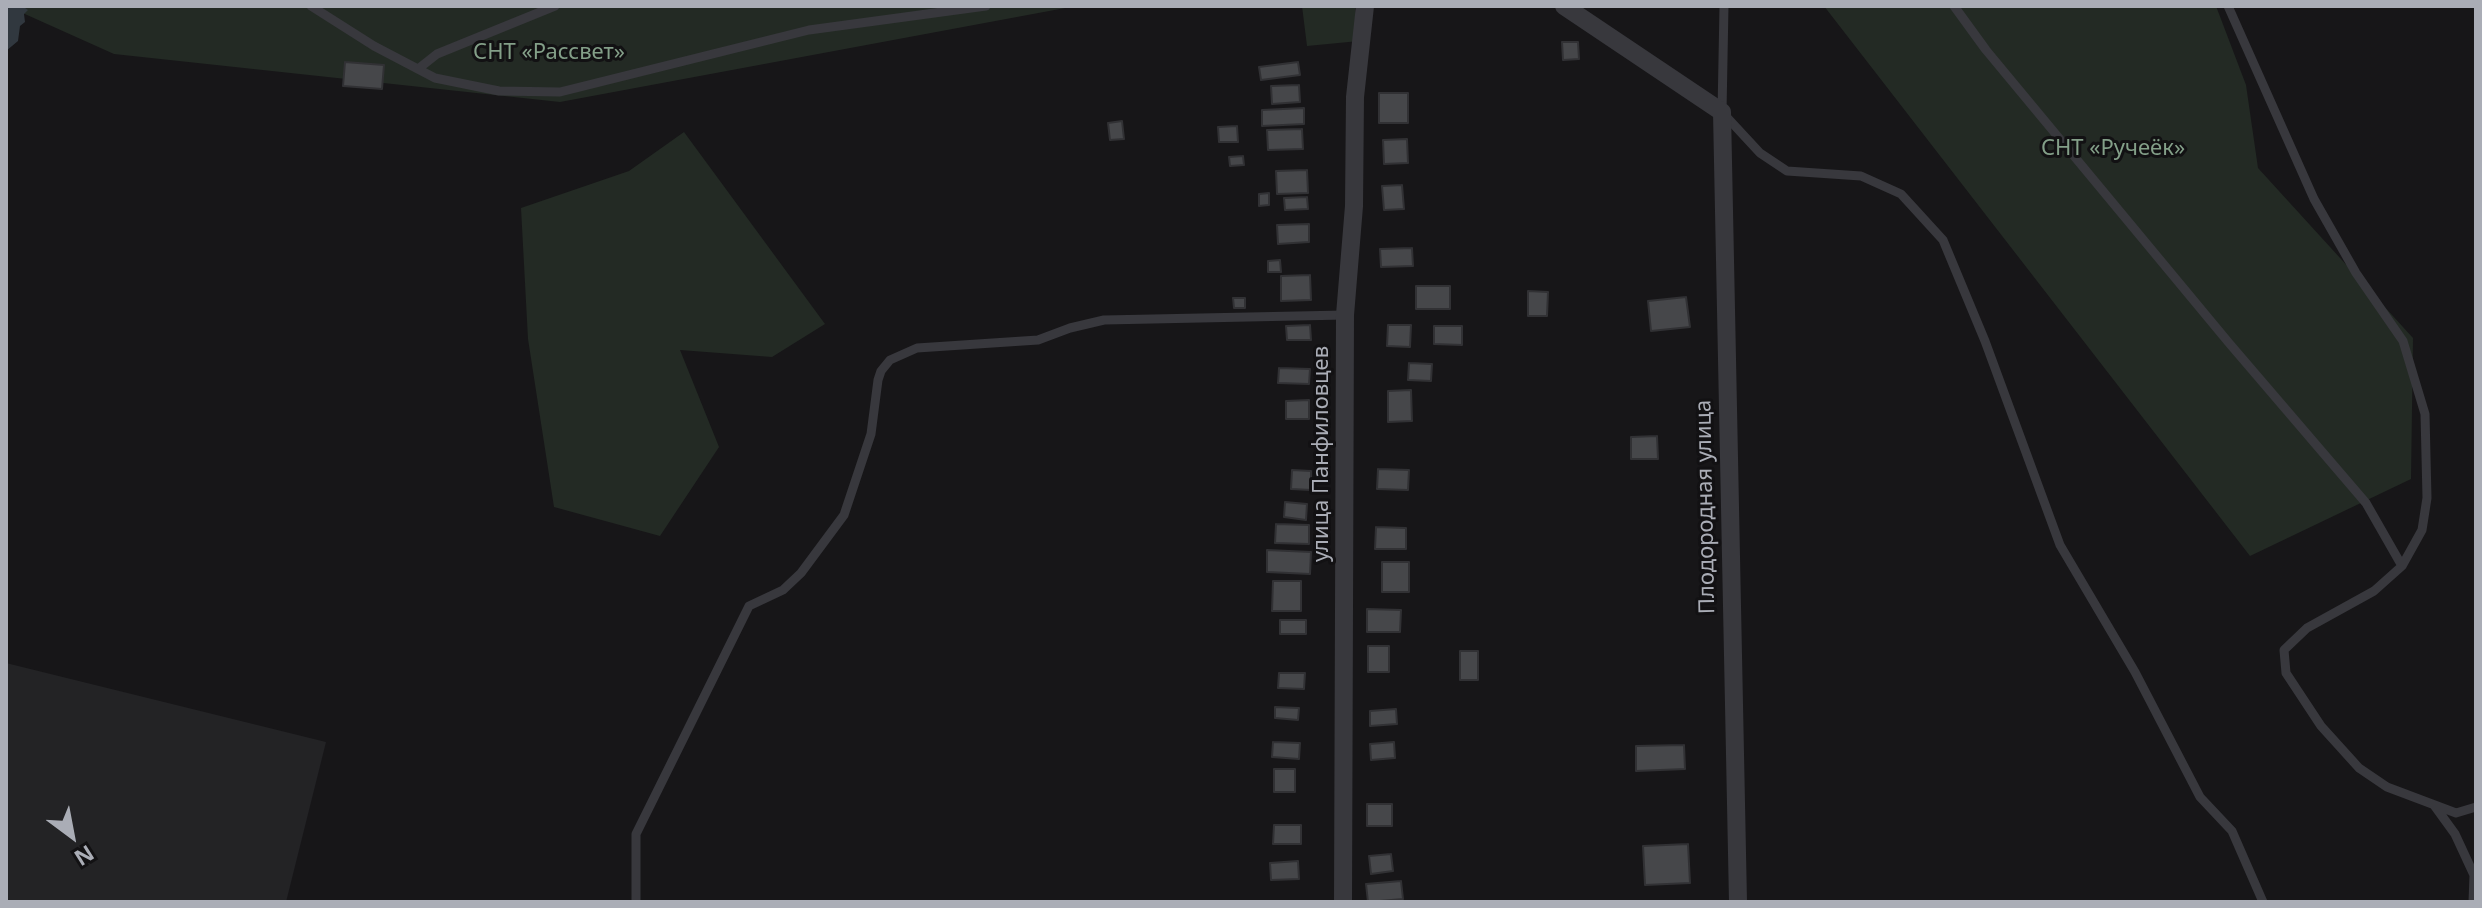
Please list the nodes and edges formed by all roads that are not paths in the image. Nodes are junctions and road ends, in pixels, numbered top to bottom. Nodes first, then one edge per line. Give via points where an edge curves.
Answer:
1 (311, 6) edge
2 (555, 6) edge
3 (986, 6) edge
4 (1365, 6) edge
5 (1564, 6) edge
6 (1724, 6) edge
7 (1954, 6) edge
8 (2228, 6) edge
9 (418, 69) junction
10 (1722, 112) junction
11 (1345, 315) junction
12 (2402, 566) junction
13 (2434, 805) junction
14 (2476, 807) edge
15 (636, 902) edge
16 (1343, 902) edge
17 (1738, 902) edge
18 (2263, 902) edge
19 (2473, 902) edge

1 - 9 lane
2 - 9 lane via 437,54
3 - 9 lane via 809,30 560,92 499,91 435,78
4 - 11 street, улица Панфиловцев via 1355,97
5 - 10 street
6 - 10 lane
7 - 12 lane via 2366,503
8 - 12 lane via 2314,199 2403,341 2425,414 2427,498 2422,530
10 - 17 street, Плодородная улица
10 - 18 lane via 1760,153 1787,171 1861,176 1901,194 1943,240 2060,545 2200,797 2232,831
11 - 15 lane via 1104,320 1038,340 917,348 890,360 878,380 871,434 844,515 801,573 783,590 749,606 636,834
11 - 16 street, улица Панфиловцев
12 - 13 lane via 2374,591 2307,628 2284,650 2286,673 2321,726 2359,768 2387,787
13 - 14 lane via 2456,813
13 - 19 lane via 2474,875

